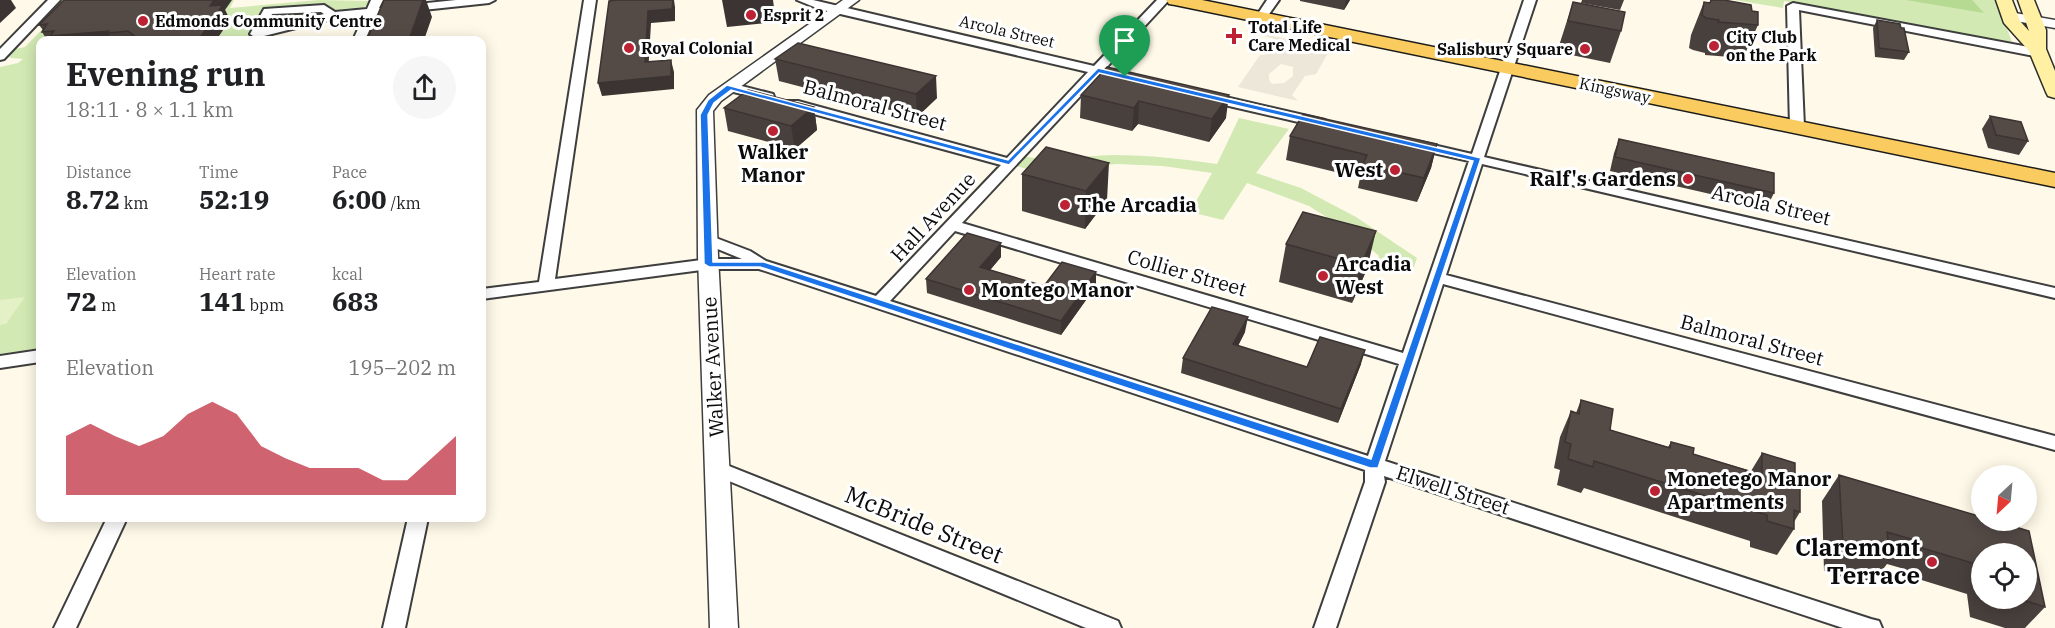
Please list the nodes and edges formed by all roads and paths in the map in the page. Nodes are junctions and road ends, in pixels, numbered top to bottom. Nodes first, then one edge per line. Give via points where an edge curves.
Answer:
1 (54, 0) edge
2 (377, 0) edge
3 (489, 0) edge
4 (590, 0) edge
5 (803, 0) edge
6 (1163, 0) edge
7 (1175, 0) edge
8 (1274, 0) edge
9 (1530, 0) edge
10 (2026, 0) edge
11 (845, 5) edge
12 (2006, 8) edge
13 (370, 13) junction
14 (332, 16) junction
15 (1261, 18) junction
16 (2034, 20) junction
17 (2055, 24) edge
18 (360, 36) edge
19 (2038, 51) junction
20 (0, 56) edge
21 (1507, 68) junction
22 (1098, 71) junction
23 (1142, 81) edge
24 (730, 87) junction
25 (2055, 92) edge
26 (1191, 93) edge
27 (1331, 125) edge
28 (1797, 127) junction
29 (1405, 142) edge
30 (1478, 159) junction
31 (1009, 163) junction
32 (2055, 180) edge
33 (952, 225) junction
34 (708, 240) junction
35 (709, 264) junction
36 (760, 264) junction
37 (1438, 278) junction
38 (546, 285) junction
39 (2055, 292) edge
40 (486, 293) edge
41 (879, 303) junction
42 (36, 357) edge
43 (1410, 360) junction
44 (0, 362) edge
45 (2055, 443) edge
46 (1374, 465) junction
47 (719, 469) junction
48 (115, 522) edge
49 (417, 522) edge
50 (65, 628) edge
51 (394, 628) edge
52 (724, 628) edge
53 (1110, 628) edge
54 (1325, 628) edge
55 (1871, 628) edge

1 - 20 street
2 - 13 street
3 - 13 street
4 - 38 street
5 - 11 street, Arcola Street
6 - 22 street, Hall Avenue
7 - 15 main road, Kingsway
8 - 15 street
9 - 21 street
10 - 16 main road
11 - 22 street, Arcola Street
11 - 24 street, Walker Avenue
12 - 16 street
12 - 19 main road via 2012,23
13 - 14 street
13 - 18 street
14 - 14 street via 324,8 268,11 256,34
15 - 21 main road, Kingsway
16 - 17 street
16 - 19 main road
19 - 25 main road
19 - 28 street via 1793,6
21 - 28 main road, Kingsway
21 - 30 street
22 - 23 street, Arcola Street
22 - 31 street, Hall Avenue
24 - 31 street, Balmoral Street
24 - 34 street, Walker Avenue via 711,102 704,115
26 - 27 street
28 - 32 main road, Kingsway
29 - 30 street, Arcola Street
30 - 37 street
30 - 39 street, Arcola Street
31 - 33 street, Hall Avenue
33 - 41 street, Hall Avenue
33 - 43 street, Collier Street
34 - 35 street, Walker Avenue
34 - 36 street, Elwell Street via 746,254
35 - 36 street, Elwell Street
35 - 38 street, Elwell Street
35 - 47 street, Walker Avenue
36 - 41 street, Elwell Street
37 - 43 street
37 - 45 street, Balmoral Street
38 - 40 street, Elwell Street
41 - 46 street, Elwell Street
42 - 44 street
43 - 46 street
46 - 54 street via 1375,482
46 - 55 street, Elwell Street
47 - 52 street, Walker Avenue
47 - 53 street, McBride Street
48 - 50 street
49 - 51 street

